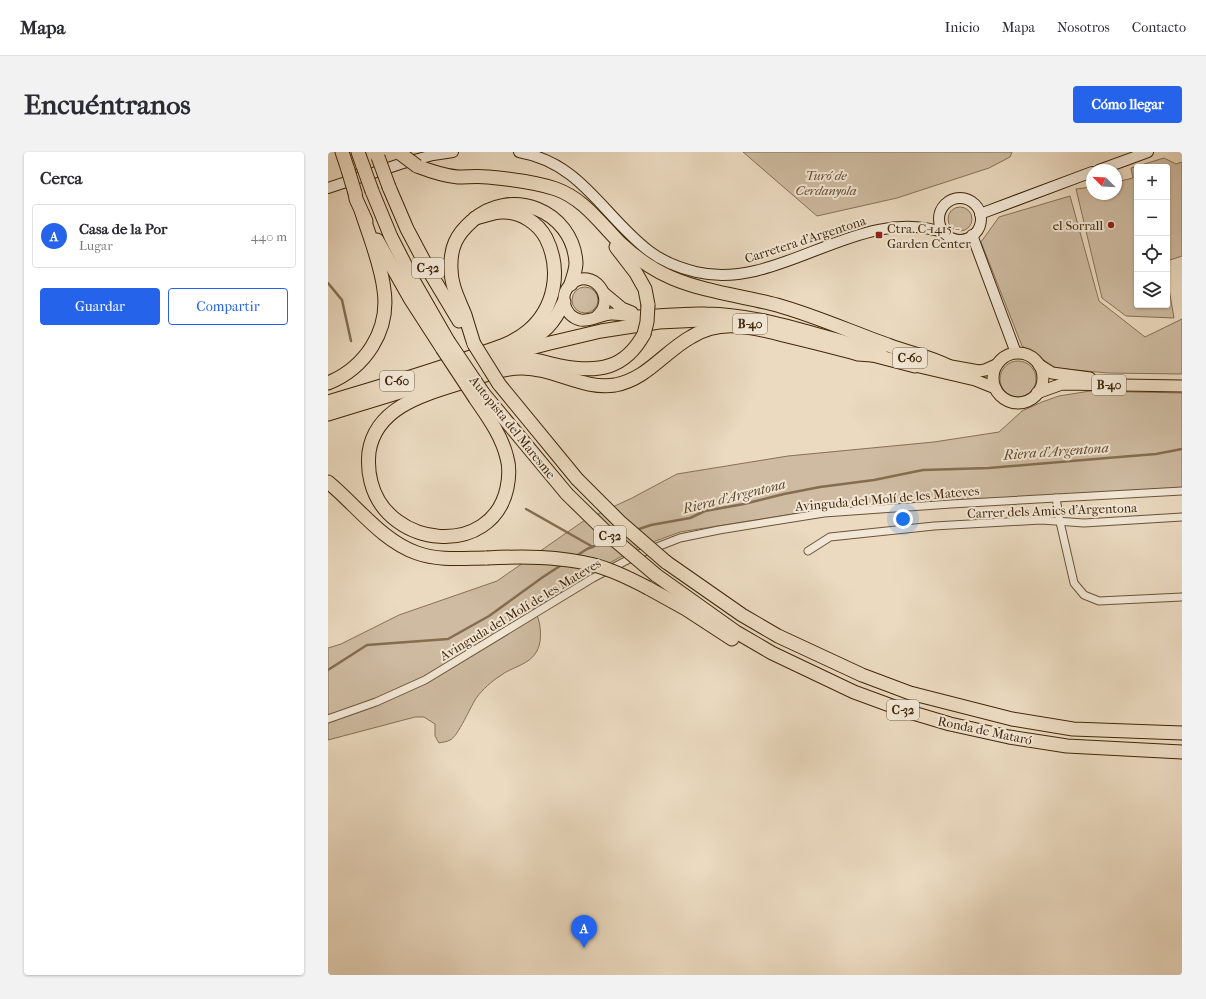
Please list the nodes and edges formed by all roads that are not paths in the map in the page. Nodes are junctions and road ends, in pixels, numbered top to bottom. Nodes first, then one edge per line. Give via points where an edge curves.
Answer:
1 (342, 152) edge
2 (358, 152) edge
3 (453, 152) edge
4 (519, 152) edge
5 (1148, 152) edge
6 (400, 153) edge
7 (377, 154) edge
8 (1115, 164) edge
9 (1086, 174) edge
10 (535, 184) junction
11 (328, 188) edge
12 (362, 213) junction
13 (980, 214) junction
14 (939, 216) junction
15 (475, 218) junction
16 (926, 228) junction
17 (946, 233) junction
18 (972, 235) junction
19 (571, 284) junction
20 (604, 293) junction
21 (564, 302) junction
22 (647, 310) junction
23 (596, 317) junction
24 (474, 344) junction
25 (445, 345) junction
26 (872, 352) junction
27 (1016, 353) junction
28 (466, 359) junction
29 (996, 365) junction
30 (1039, 365) junction
31 (915, 366) joint
32 (948, 366) junction
33 (477, 367) junction
34 (1182, 382) edge
35 (328, 383) edge
36 (1182, 386) edge
37 (995, 388) junction
38 (1037, 393) junction
39 (479, 395) junction
40 (328, 402) edge
41 (328, 414) edge
42 (328, 482) edge
43 (1182, 491) edge
44 (1056, 498) junction
45 (1182, 517) edge
46 (1060, 522) junction
47 (808, 551) dead end
48 (666, 562) joint
49 (656, 575) joint
50 (1182, 597) edge
51 (854, 692) junction
52 (328, 719) edge
53 (1182, 733) edge
54 (1182, 752) edge

1 - 12 highway, bridge
2 - 25 highway, Autopista del Maresme / C-32, bridge via 391,237
3 - 11 street via 400,164
4 - 16 street, Carretera d'Argentona via 558,165 590,191 630,235 650,252 670,264 696,272 716,275 758,270 878,229
5 - 8 street
6 - 10 highway, bridge via 417,166 431,172
7 - 24 highway, Autopista del Maresme / C-32, bridge via 407,229 432,276
9 - 13 street
10 - 22 highway via 561,194 590,216 636,274 645,289
10 - 32 highway via 549,186 570,195 590,209 621,244 651,269 673,279 812,316
12 - 25 highway via 389,263
12 - 35 highway via 384,290 384,319 375,343 365,357 349,372
13 - 14 street via 972,202 957,198 947,202
13 - 18 street via 978,228
14 - 16 street
14 - 17 street
15 - 19 highway via 485,210 513,203 538,209 552,217 560,224 575,256 576,265
15 - 24 highway via 457,236 451,252 450,270 452,284
15 - 28 highway via 504,212 528,218 545,236 551,250 555,277 549,305 541,319 527,332 512,341
16 - 17 street, Carretera d'Argentona
17 - 18 street via 956,239
18 - 27 street
19 - 20 main road, C-60 via 582,279 590,280
19 - 21 main road, C-60
20 - 22 main road, C-60 via 622,308 634,313
20 - 23 main road via 604,306
21 - 23 main road, C-60 via 566,310 575,318 587,320
21 - 28 highway, C-60 via 553,322 536,338 513,348
22 - 23 main road, C-60 via 630,316 613,314
22 - 26 main road, C-60 via 759,318 819,333
22 - 33 highway, bridge via 644,334 636,348 617,364 594,369 575,368 530,359
24 - 48 highway, Autopista del Maresme / C-32, bridge via 499,384 577,479 621,523
25 - 39 highway, Autopista del Maresme / C-32, bridge
26 - 31 highway, B-40
26 - 32 main road, C-60
26 - 33 highway, B-40 via 760,325 702,320 659,322 601,331 519,351
26 - 39 highway via 858,354 736,326 713,328 690,337 641,376 615,385 591,384 552,372 523,368 500,371 430,394 396,409 381,424 371,441 368,471 376,496 384,509 407,528 440,537 456,536 486,523 498,509 505,496 509,478 508,460
27 - 29 main road
27 - 30 main road, B-40 via 1034,359
28 - 40 highway, C-60
29 - 32 main road via 979,371
29 - 37 main road via 993,373
30 - 34 main road, B-40 via 1052,373 1066,376
30 - 38 main road via 1042,380
31 - 37 main road, B-40 via 975,380
33 - 41 highway, C-60
36 - 38 main road, B-40 via 1062,384
37 - 38 main road, B-40 via 1004,399 1018,403 1025,402
39 - 49 highway, Autopista del Maresme / C-32, bridge via 568,494 610,536
42 - 51 highway, bridge via 398,544 416,553 447,558 551,557 595,565 648,588 764,658 798,674
43 - 44 street, Avinguda del Molí de les Mateves
44 - 46 street
44 - 52 street, Avinguda del Molí de les Mateves via 824,513 680,538 639,554 593,578 425,680 376,702
45 - 46 street, Carrer dels Amics d'Argentona
46 - 47 street, Carrer dels Amics d'Argentona via 1041,520 942,526 830,537
46 - 50 street via 1074,583 1084,594 1099,601
48 - 53 highway, Ronda de Mataró / C-32 via 742,615 778,636 862,675 910,693 1012,720 1073,729
49 - 51 highway, Ronda de Mataró / C-32 via 736,632 772,653
51 - 54 highway, Ronda de Mataró / C-32 via 950,724 1009,738 1067,746

